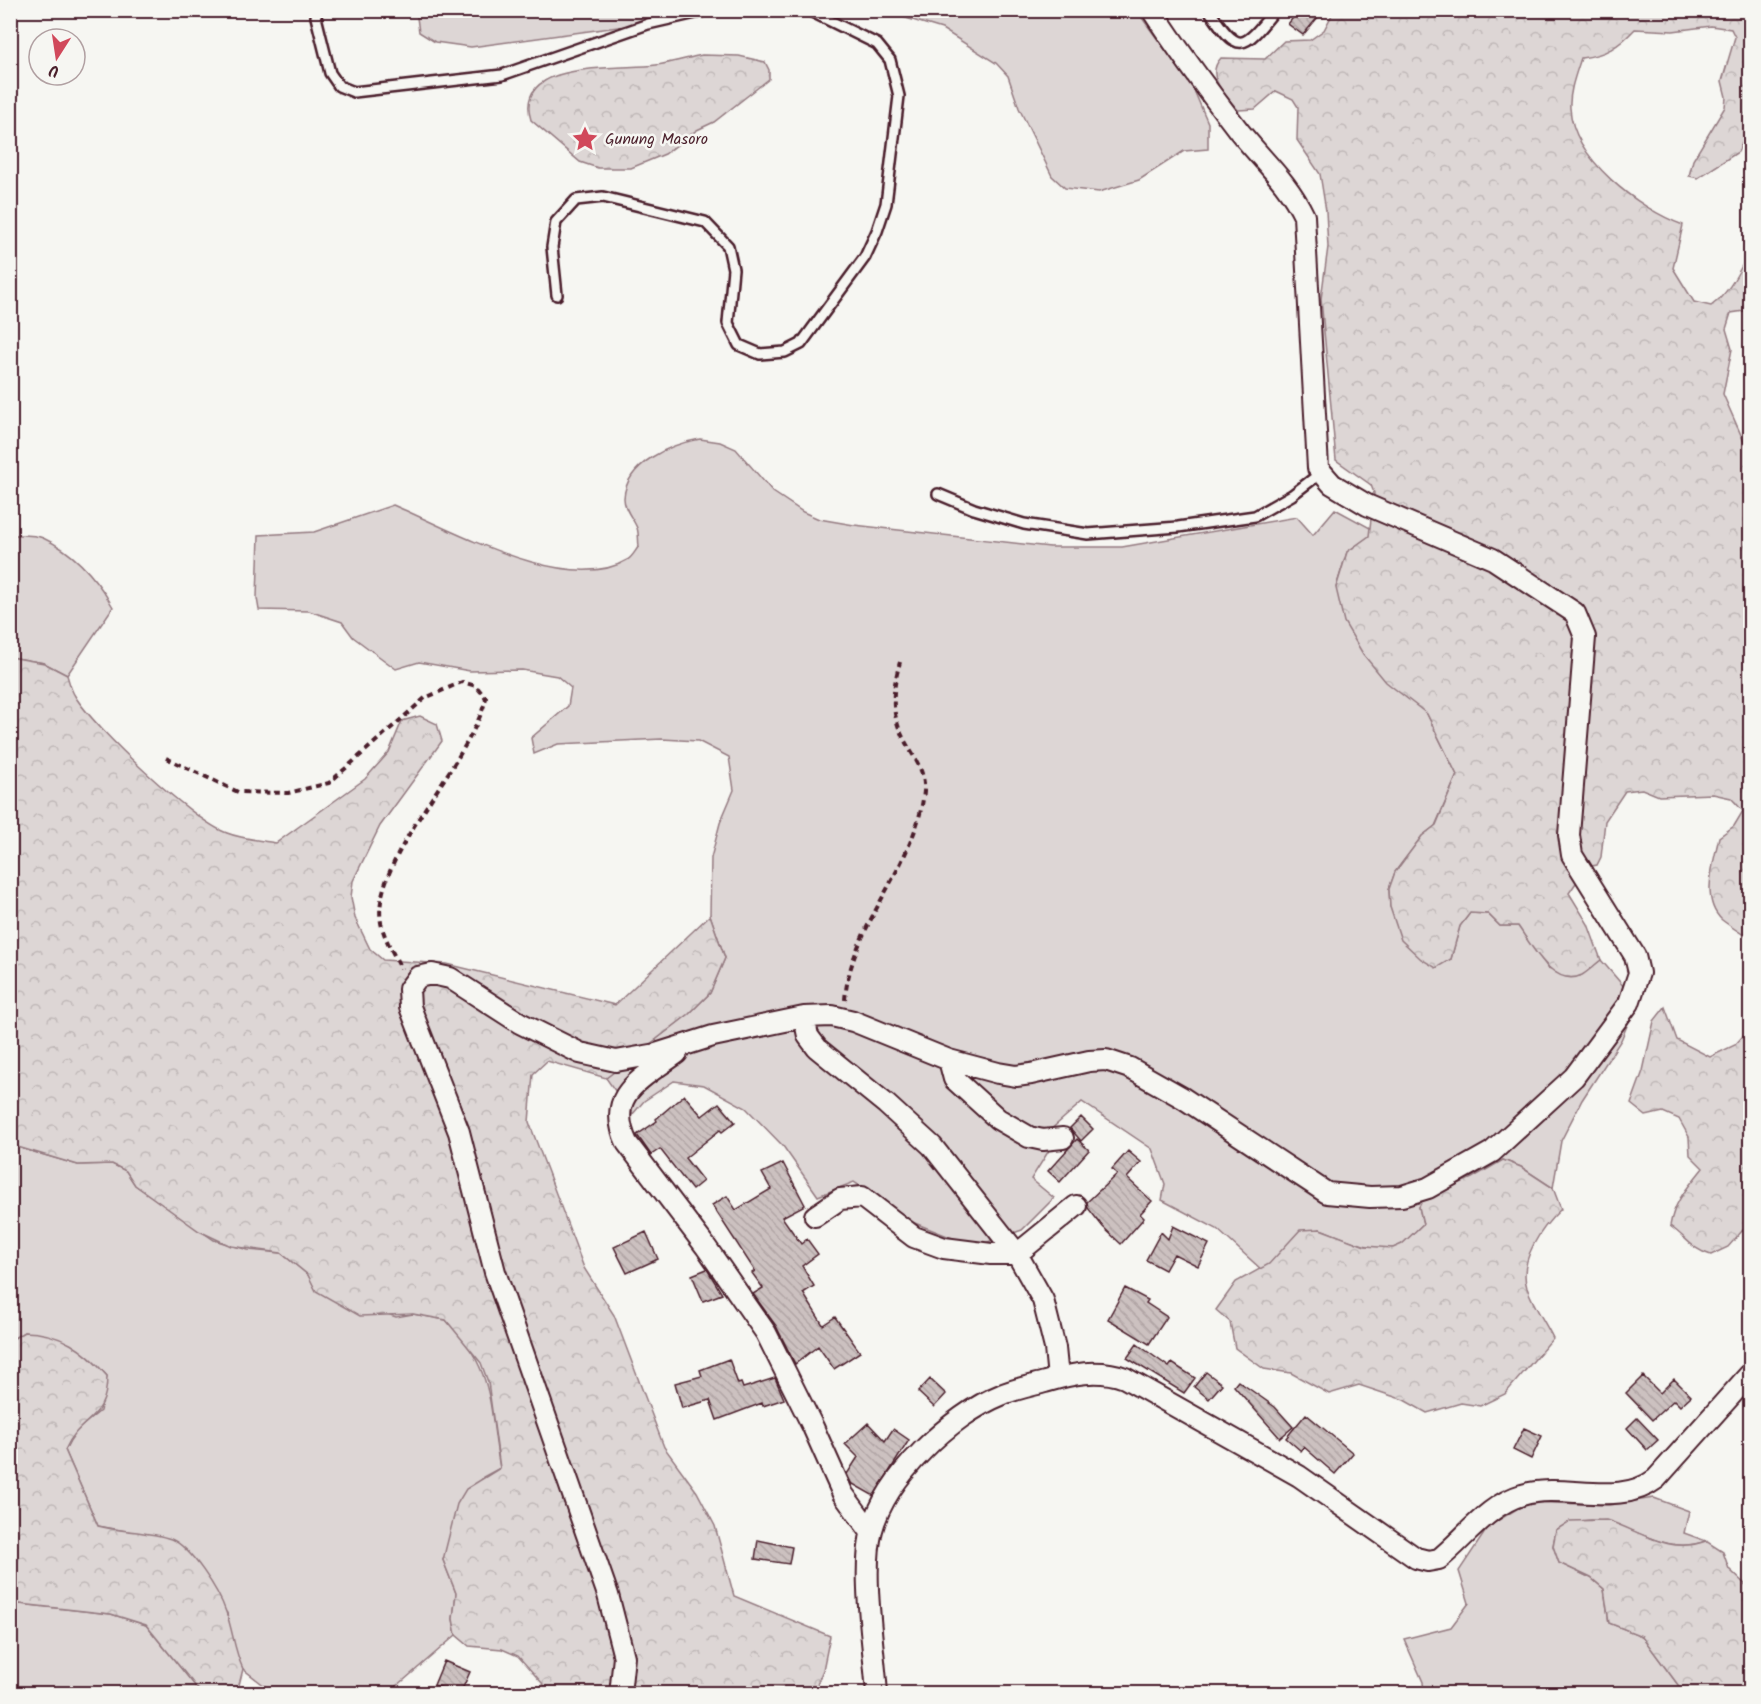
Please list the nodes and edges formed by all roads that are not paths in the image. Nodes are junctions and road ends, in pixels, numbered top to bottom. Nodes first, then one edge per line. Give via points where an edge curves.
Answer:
1 (317, 10) edge
2 (709, 10) edge
3 (808, 10) edge
4 (1152, 10) edge
5 (1209, 10) edge
6 (1275, 10) edge
7 (557, 296) dead end
8 (1322, 472) junction
9 (938, 494) dead end
10 (804, 1017) junction
11 (689, 1044) junction
12 (949, 1060) junction
13 (1063, 1138) dead end
14 (1076, 1206) dead end
15 (815, 1216) dead end
16 (1017, 1254) junction
17 (1750, 1374) edge
18 (1058, 1378) junction
19 (872, 1532) junction
20 (620, 1694) edge
21 (877, 1694) edge

1 - 2 lane via 330,73 339,86 354,92 502,75 648,24
3 - 7 lane via 876,44 890,60 900,96 885,204 877,231 865,257 801,344 784,352 760,354 739,345 728,322 733,268 728,246 705,222 603,198 576,200 556,222 552,247
4 - 8 street via 1240,132 1274,169 1304,216 1318,468
5 - 6 lane via 1229,39 1238,43 1252,39
8 - 9 lane via 1255,516 1088,534 1024,524
8 - 12 street via 1332,484 1367,505 1493,559 1575,613 1585,637 1569,835 1572,855 1635,957 1639,973 1629,1003 1574,1077 1492,1152 1428,1188 1402,1196 1327,1193 1182,1098 1130,1068 1106,1060 1016,1076
10 - 11 street
10 - 12 street via 843,1019
10 - 16 street via 808,1036 817,1048 932,1146
11 - 19 street via 632,1087 621,1106 618,1124 627,1143 766,1333 843,1494
11 - 20 street via 616,1061 580,1053 520,1023 450,978 432,974 418,977 410,989 410,1007 459,1132 495,1272 608,1595 624,1657
12 - 13 street via 954,1079 998,1119 1029,1137
14 - 16 street
15 - 16 street via 840,1199 862,1197 914,1237 974,1253
16 - 18 street via 1043,1300
17 - 18 street via 1656,1479 1641,1489 1523,1495 1498,1507 1439,1559 1428,1561 1416,1558 1289,1470 1125,1378 1104,1372
18 - 19 street via 1001,1395 946,1430 897,1480 878,1512
19 - 21 street via 870,1589

